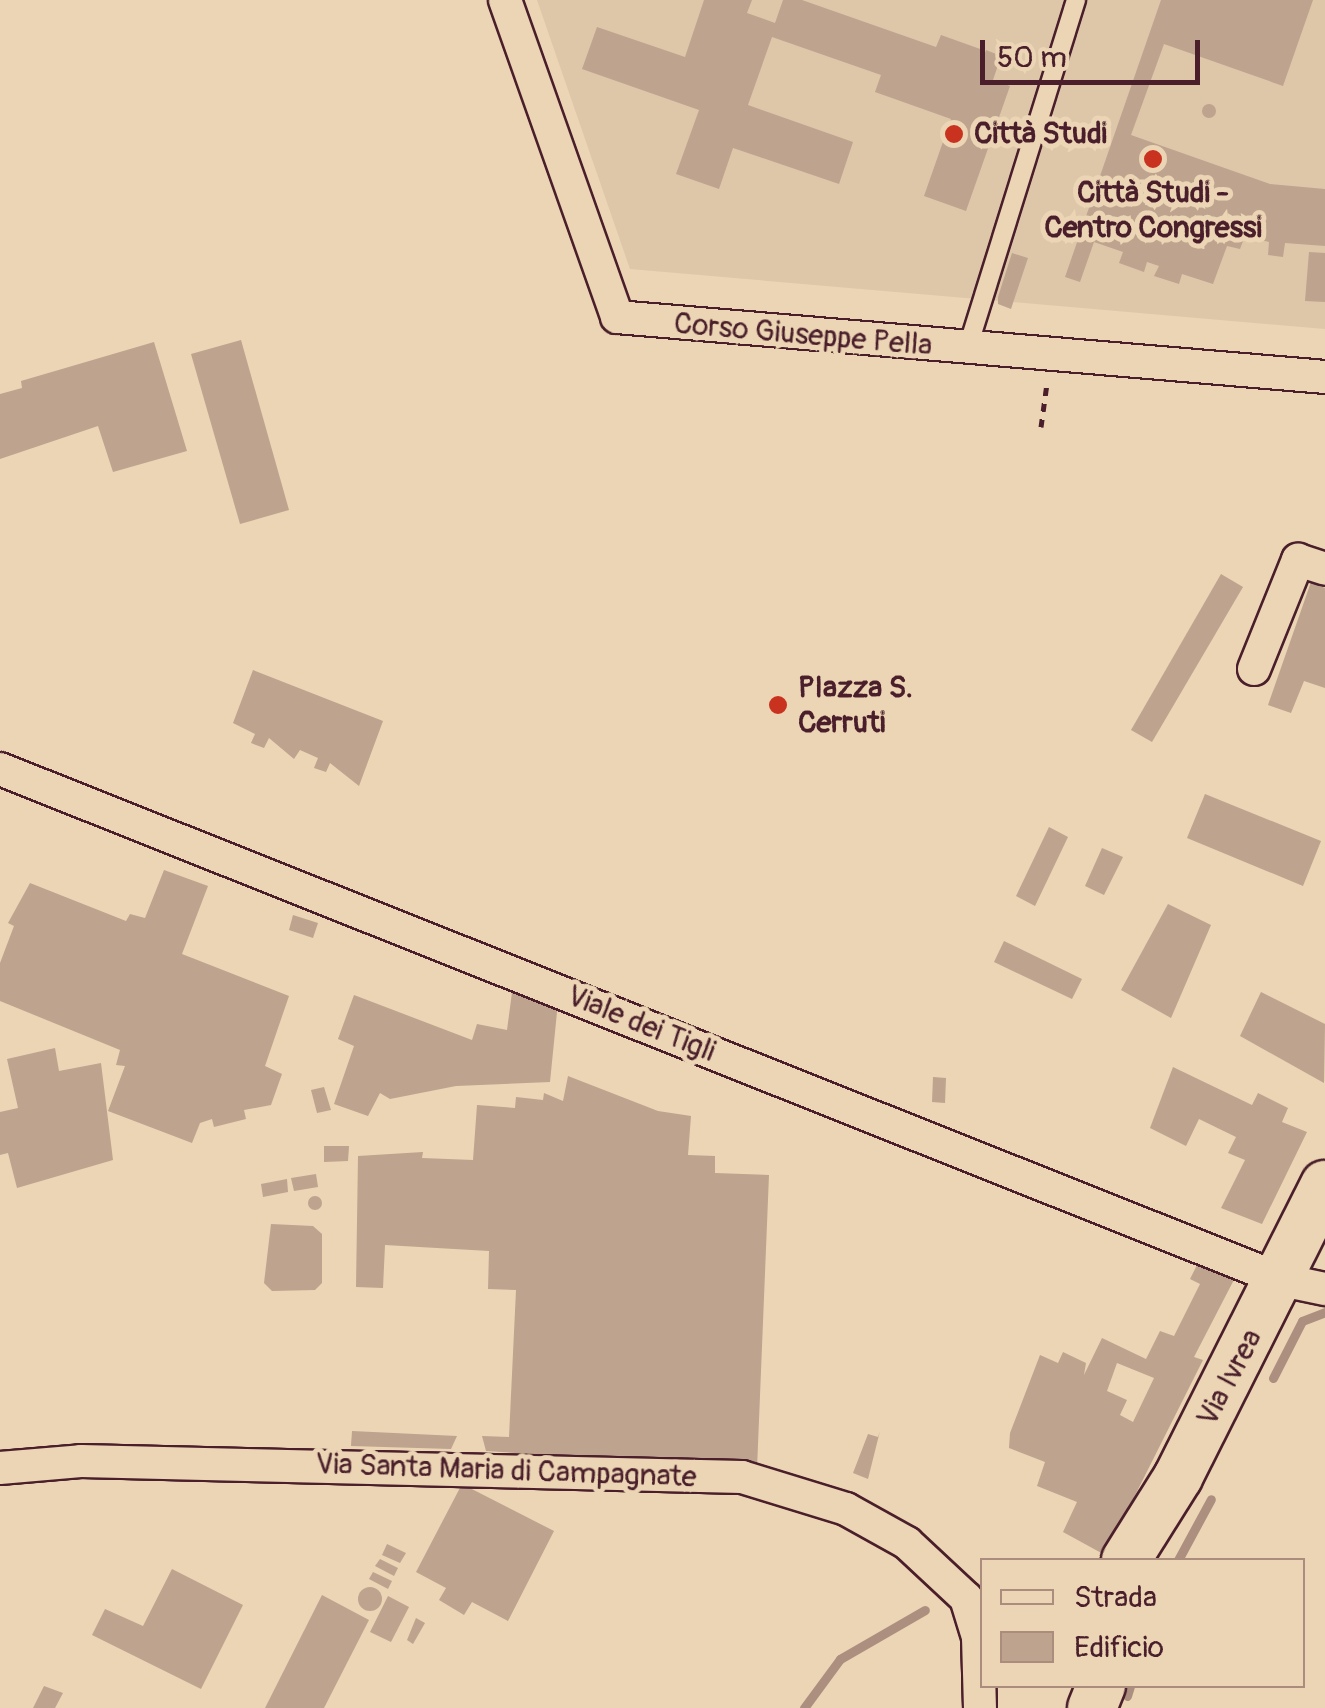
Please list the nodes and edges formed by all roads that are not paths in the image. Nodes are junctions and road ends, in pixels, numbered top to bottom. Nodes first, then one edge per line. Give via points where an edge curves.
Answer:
1 (505, 0) edge
2 (1076, 0) edge
3 (966, 350) junction
4 (1325, 377) edge
5 (1325, 569) edge
6 (1254, 668) dead end
7 (0, 769) edge
8 (1325, 1185) edge
9 (1303, 1284) edge
10 (0, 1468) edge
11 (1178, 1477) junction
12 (1127, 1558) edge
13 (1149, 1558) edge
14 (976, 1617) edge
15 (980, 1708) edge

1 - 3 street, Corso Giuseppe Pella via 617,317
2 - 3 lane
3 - 4 street, Corso Giuseppe Pella
5 - 6 street via 1298,560
7 - 9 street, Viale dei Tigli
8 - 9 main road, Via Ivrea
9 - 11 main road, Via Ivrea
10 - 14 street, Via Santa Maria di Campagnate via 81,1461 742,1477 846,1509 908,1543
11 - 12 main road, Via Ivrea
11 - 13 main road, Via Ivrea
14 - 15 street, Via Santa Maria di Campagnate

